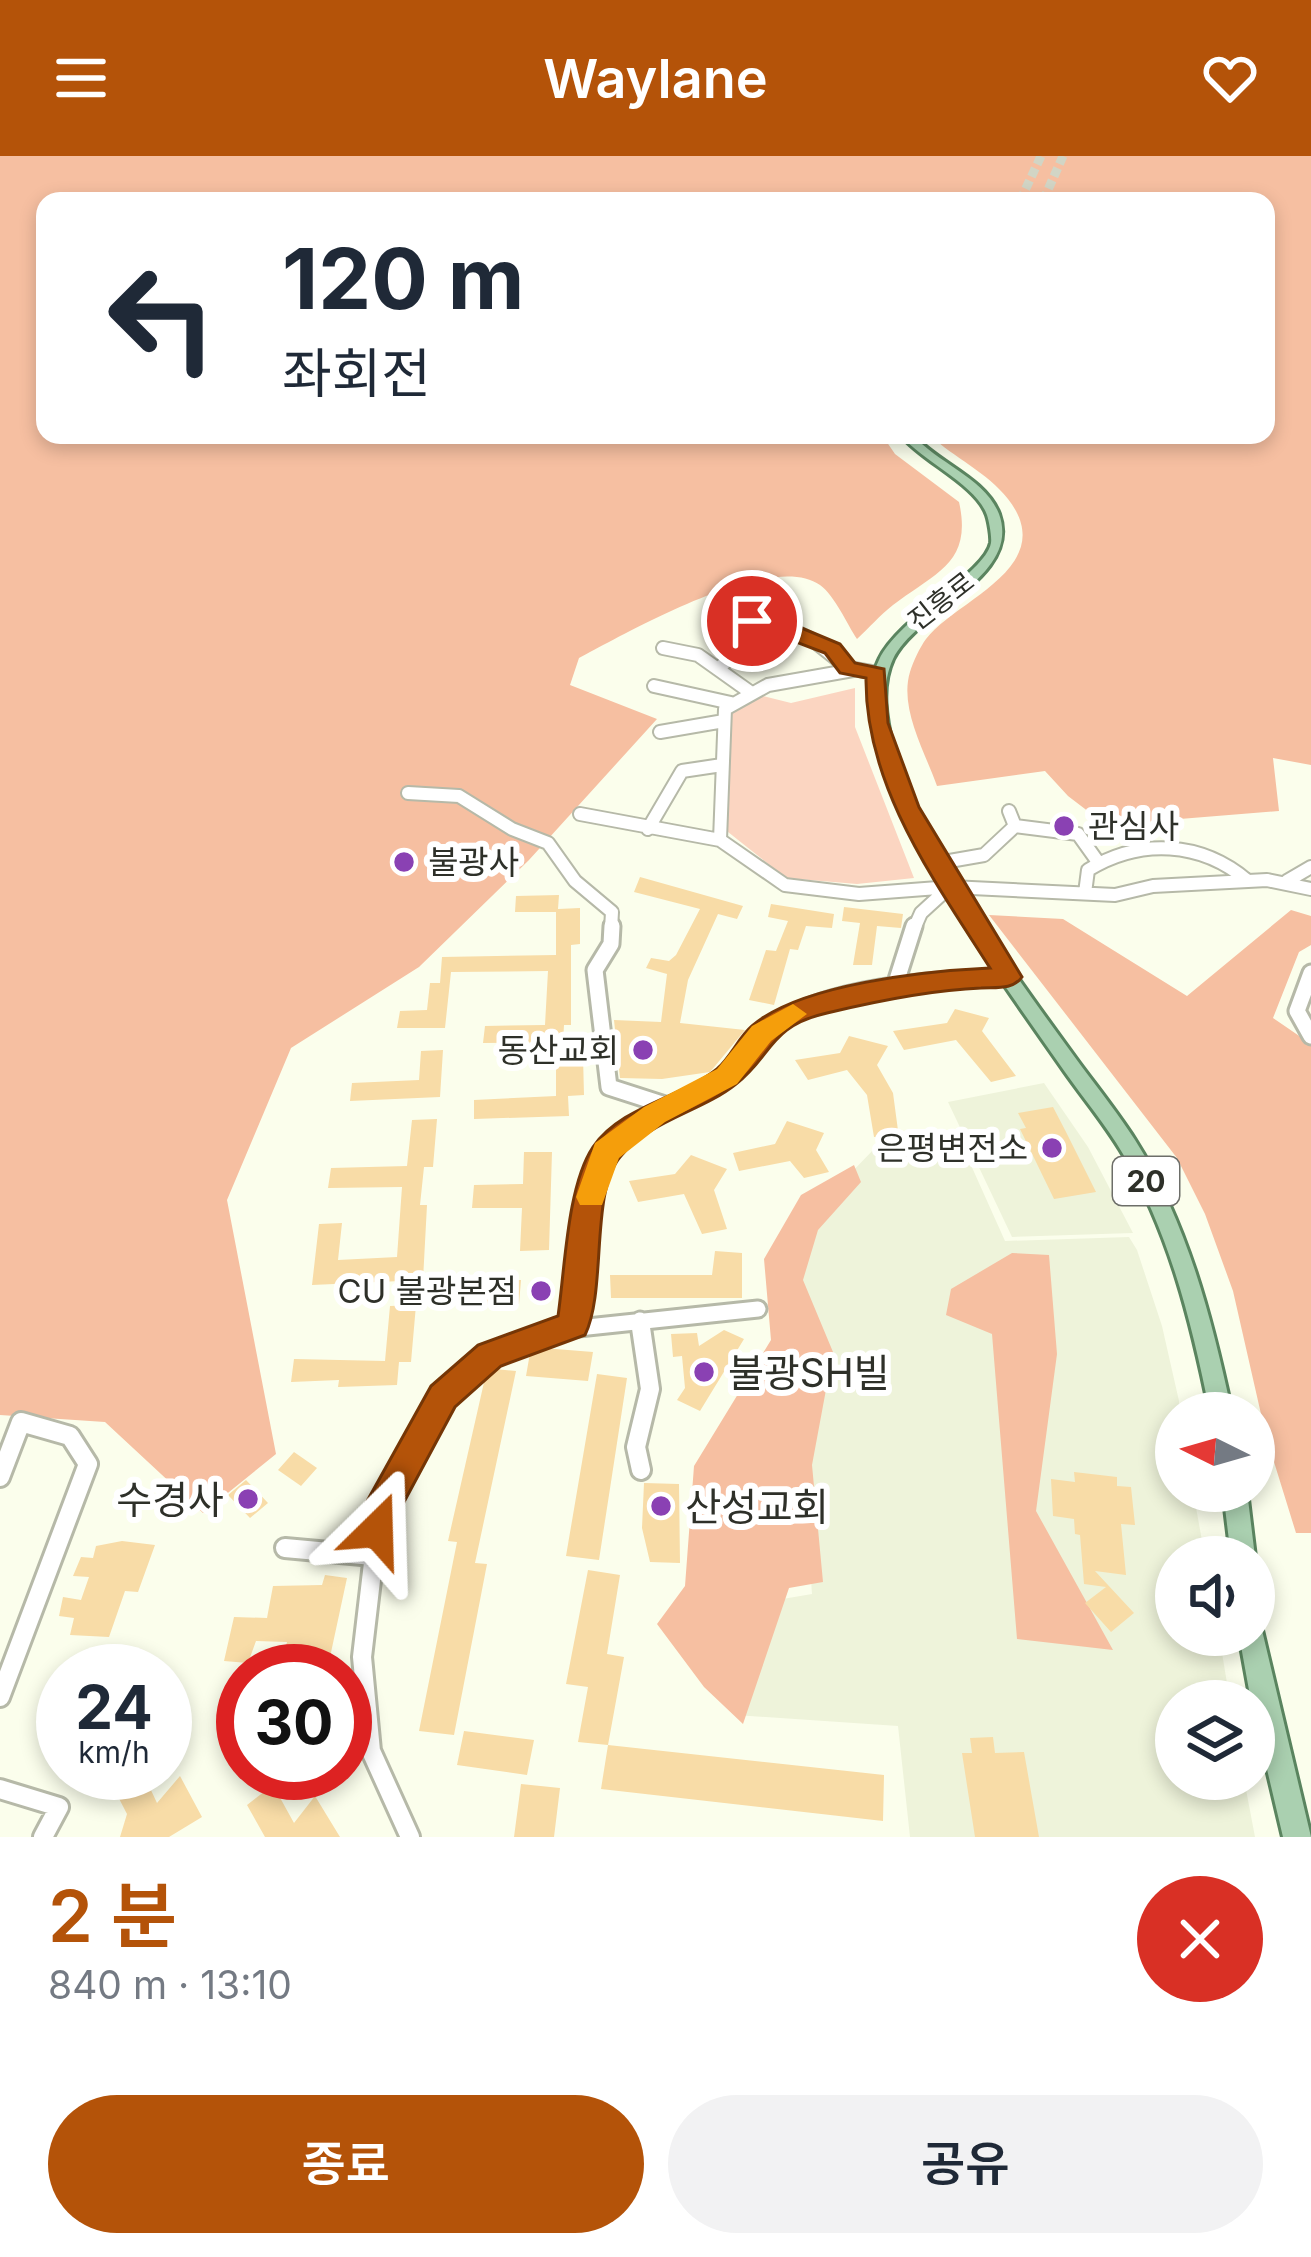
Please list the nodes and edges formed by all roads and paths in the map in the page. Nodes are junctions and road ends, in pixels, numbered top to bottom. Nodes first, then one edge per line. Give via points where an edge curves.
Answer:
1 (919, 444) edge
2 (747, 607) dead end
3 (768, 620) junction
4 (746, 622) junction
5 (716, 626) dead end
6 (663, 648) dead end
7 (719, 668) junction
8 (854, 670) junction
9 (877, 673) junction
10 (654, 686) dead end
11 (750, 692) junction
12 (730, 703) junction
13 (724, 721) junction
14 (660, 732) dead end
15 (722, 765) junction
16 (408, 793) dead end
17 (1009, 811) dead end
18 (580, 814) dead end
19 (1015, 826) junction
20 (648, 829) junction
21 (720, 840) junction
22 (1098, 862) junction
23 (938, 863) junction
24 (1311, 867) edge
25 (1248, 881) junction
26 (1287, 881) junction
27 (951, 887) junction
28 (1311, 889) edge
29 (1085, 893) junction
30 (1003, 970) junction
31 (1311, 973) edge
32 (894, 989) junction
33 (1311, 1036) edge
34 (668, 1106) junction
35 (758, 1309) dead end
36 (640, 1320) junction
37 (573, 1325) junction
38 (1217, 1392) edge
39 (641, 1470) dead end
40 (0, 1477) edge
41 (285, 1548) dead end
42 (373, 1556) junction
43 (363, 1644) edge
44 (1255, 1656) edge
45 (0, 1696) edge
46 (372, 1753) edge
47 (0, 1789) edge
48 (43, 1837) edge
49 (410, 1837) edge
50 (1298, 1837) edge

1 - 9 main road, 진흥로 via 982,497 997,542 968,583 904,628
2 - 3 street
3 - 4 street
3 - 8 street via 832,648
4 - 5 street
4 - 7 street via 750,640
6 - 7 street
7 - 11 street
8 - 9 street
8 - 11 street
9 - 23 main road, 20 via 874,700 886,752
10 - 12 street
11 - 12 street
12 - 13 street
13 - 14 street
13 - 15 street
15 - 20 street via 682,771
15 - 21 street
16 - 34 street via 459,796 548,843 575,881 612,912 611,944 595,970 609,1088
17 - 19 street
18 - 20 street
19 - 22 street via 1078,834
19 - 23 street via 984,855
20 - 21 street
21 - 27 street via 785,885 859,894
22 - 25 street via 1139,848 1202,854 1232,863
22 - 29 street via 1088,870
23 - 27 main road, 20
24 - 26 street
25 - 26 street
25 - 29 street
26 - 28 street
27 - 29 street
27 - 30 main road, 20
27 - 32 street via 916,916
30 - 32 street
30 - 38 main road, 20 via 1134,1155 1201,1311
31 - 33 street via 1297,1011
32 - 34 street via 789,1016 761,1034 727,1076
34 - 37 street via 606,1152
35 - 36 street
36 - 37 street
36 - 39 street via 650,1389 635,1447
37 - 42 street via 490,1355 443,1397 380,1512
40 - 45 street via 21,1422 61,1430 80,1442 88,1464
41 - 42 street
42 - 43 street
44 - 50 main road
46 - 49 street
47 - 48 street via 59,1807

